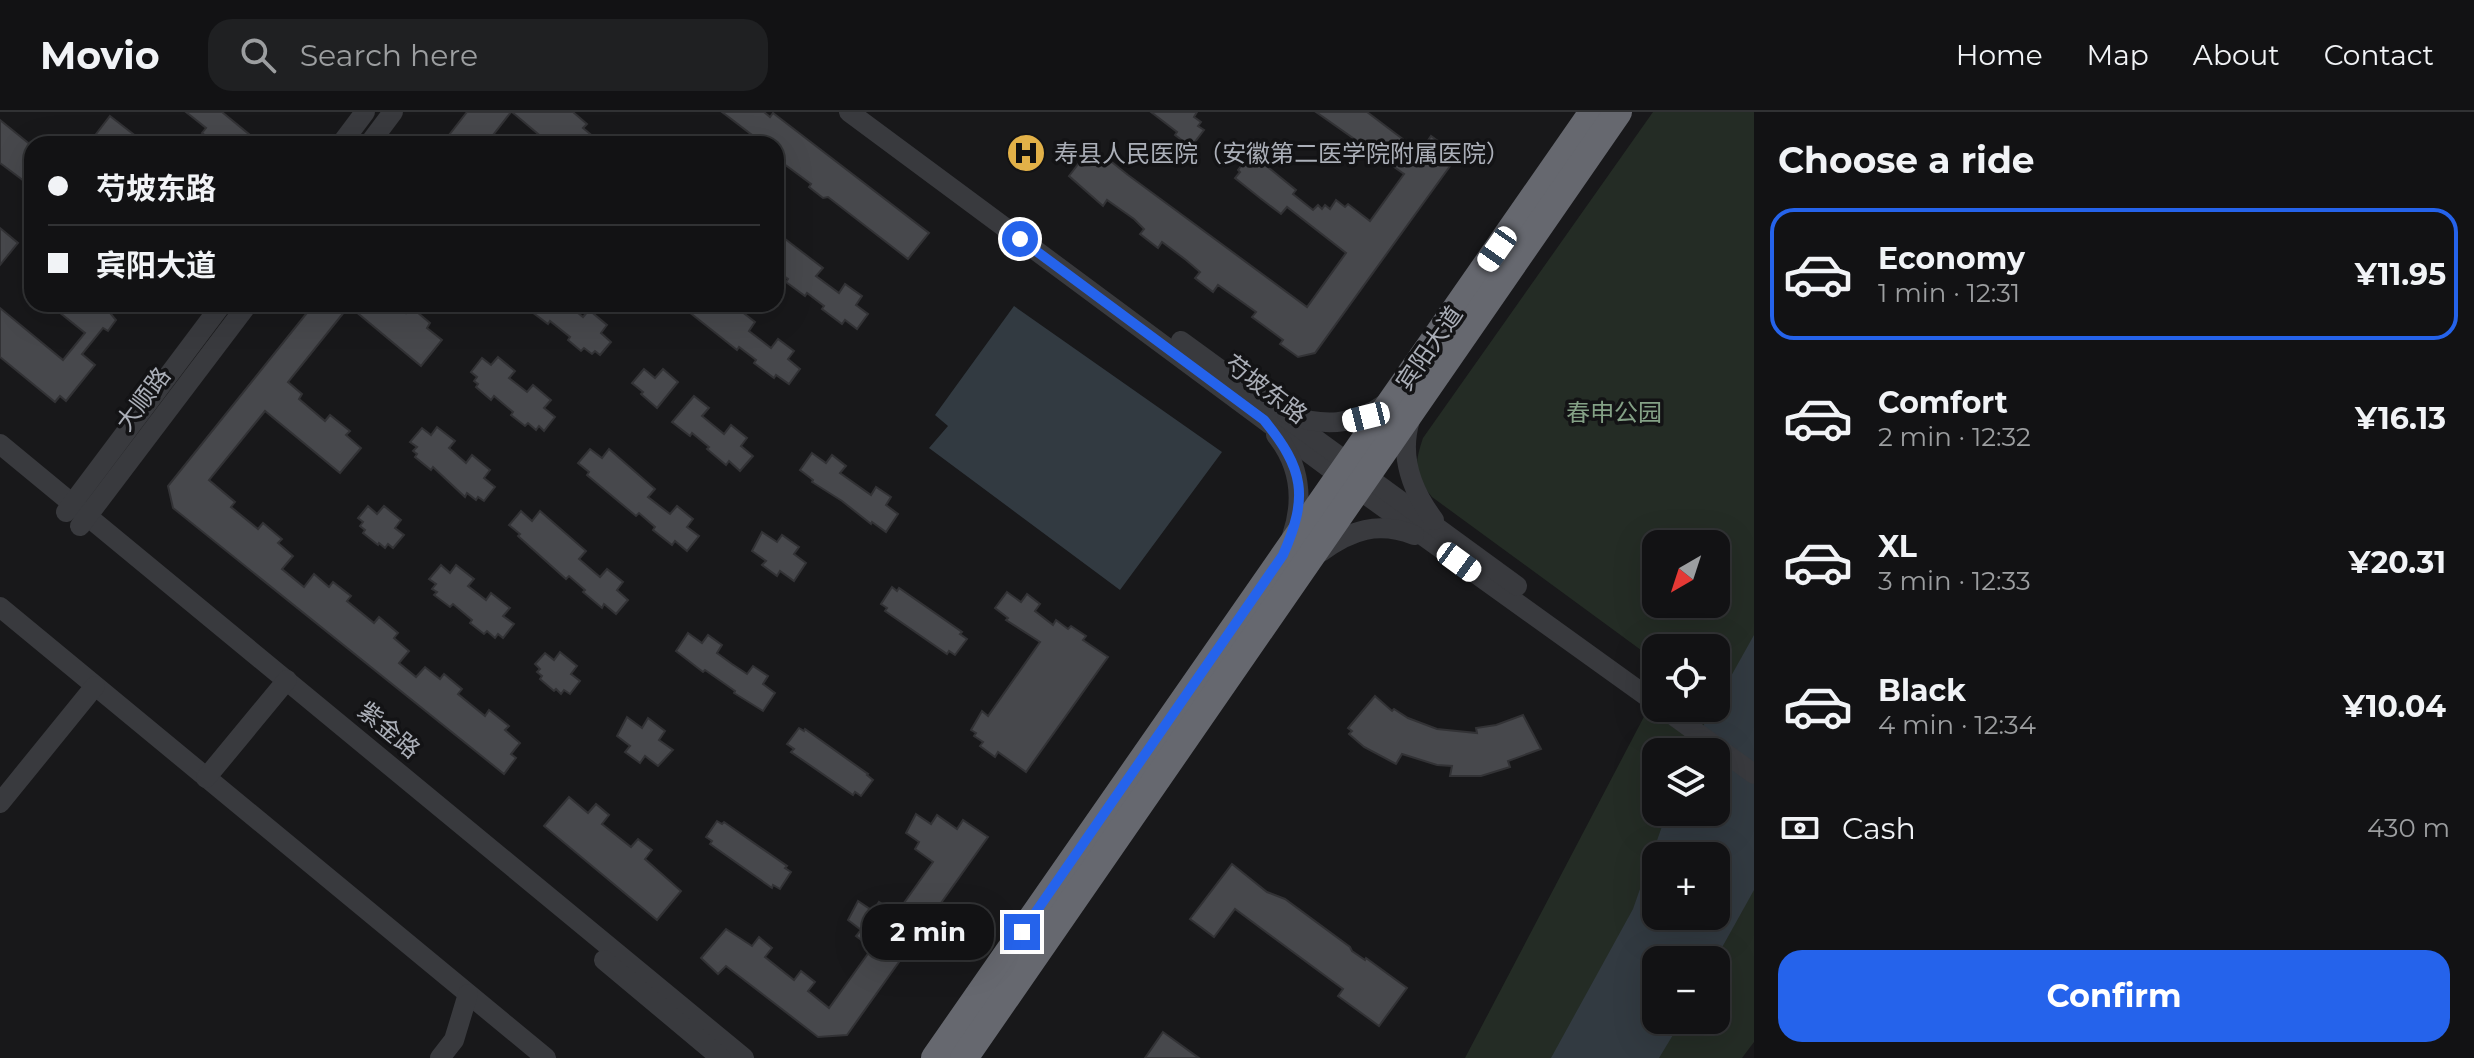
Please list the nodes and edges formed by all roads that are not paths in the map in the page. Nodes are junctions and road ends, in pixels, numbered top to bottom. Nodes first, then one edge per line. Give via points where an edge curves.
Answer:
1 (365, 112) edge
2 (393, 112) edge
3 (849, 112) edge
4 (869, 112) edge
5 (1593, 112) edge
6 (1618, 112) edge
7 (347, 136) edge
8 (375, 136) edge
9 (216, 312) edge
10 (241, 312) edge
11 (1409, 395) junction
12 (1268, 414) junction
13 (0, 444) edge
14 (0, 460) edge
15 (1353, 477) junction
16 (72, 514) junction
17 (1439, 538) junction
18 (1291, 563) junction
19 (0, 607) edge
20 (1642, 677) edge
21 (283, 684) junction
22 (95, 686) junction
23 (1642, 692) edge
24 (1695, 722) edge
25 (1698, 722) edge
26 (1754, 758) edge
27 (1754, 774) edge
28 (206, 778) junction
29 (0, 803) edge
30 (468, 994) junction
31 (440, 1058) edge
32 (546, 1058) edge
33 (721, 1058) edge
34 (744, 1058) edge
35 (935, 1058) edge
36 (964, 1058) edge

1 - 7 street
2 - 8 street
3 - 12 street, 芍坡东路
4 - 12 street, 芍坡东路
5 - 11 highway, 宾阳大道
6 - 11 highway, 宾阳大道
9 - 16 street, 大顺路
10 - 16 street, 大顺路
11 - 12 street via 1346,422
11 - 15 highway, 宾阳大道
11 - 17 street via 1406,462
12 - 15 street, 芍坡东路
12 - 18 street via 1299,483
13 - 16 street, 紫金路
14 - 16 street, 紫金路
15 - 17 street, 芍坡东路
15 - 18 highway, 宾阳大道
16 - 21 street, 紫金路
17 - 18 street via 1361,529
17 - 20 street, 芍坡东路
17 - 23 street, 芍坡东路
18 - 35 highway, 宾阳大道
18 - 36 highway, 宾阳大道
19 - 22 street
21 - 28 street
21 - 33 street, 紫金路
21 - 34 street, 紫金路
22 - 28 street
22 - 29 street
24 - 27 street
25 - 26 street
28 - 30 street
30 - 31 street via 454,1040
30 - 32 street

